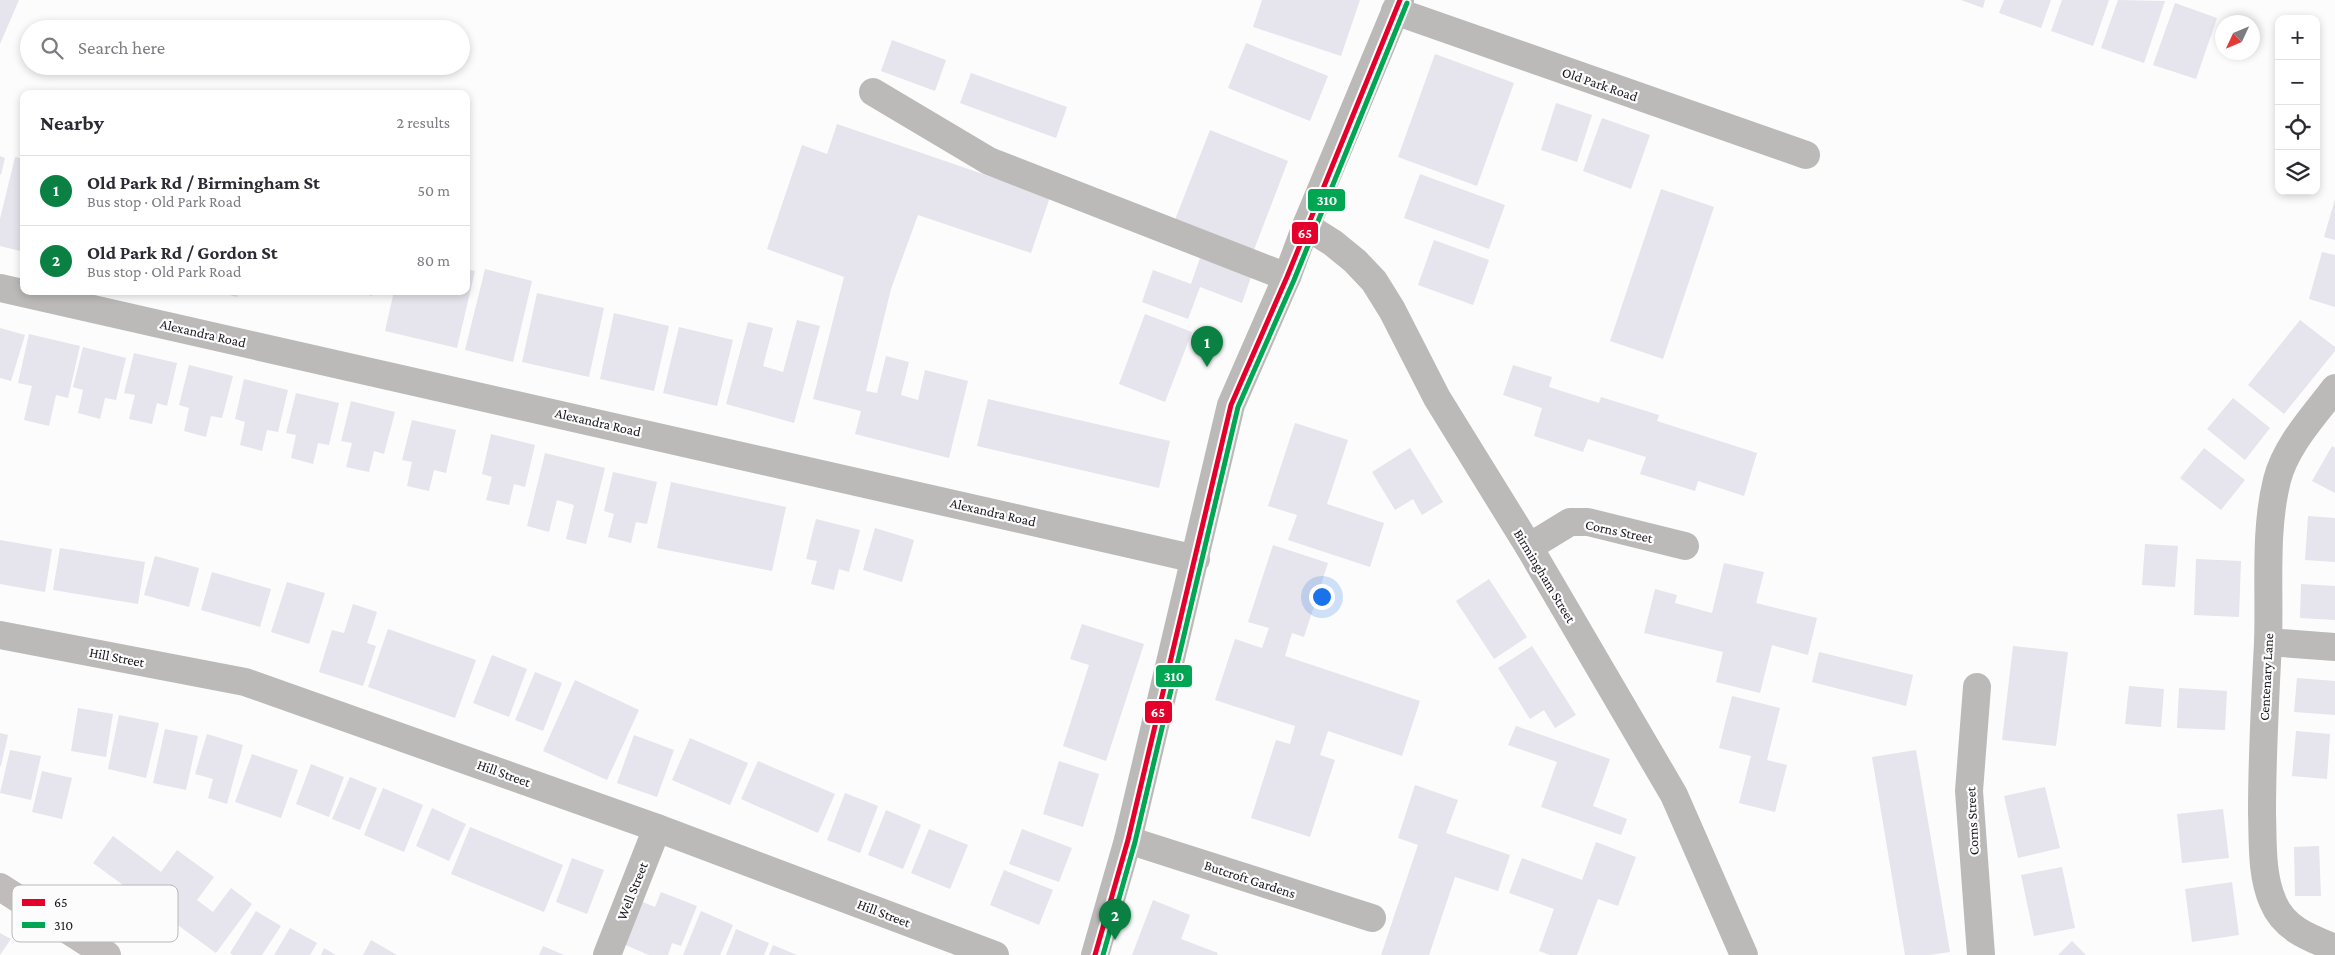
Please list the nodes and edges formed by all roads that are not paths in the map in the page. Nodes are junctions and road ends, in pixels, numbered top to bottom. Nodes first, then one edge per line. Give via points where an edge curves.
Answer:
1 (1397, 6) edge
2 (872, 92) dead end
3 (1806, 155) dead end
4 (1306, 226) junction
5 (1288, 278) junction
6 (0, 288) edge
7 (20, 293) edge
8 (31, 295) edge
9 (2335, 388) edge
10 (1685, 546) dead end
11 (1529, 547) junction
12 (1196, 558) junction
13 (0, 635) edge
14 (2268, 642) junction
15 (2335, 647) edge
16 (1977, 687) dead end
17 (657, 828) junction
18 (1128, 840) junction
19 (0, 888) edge
20 (12, 896) edge
21 (1372, 918) dead end
22 (86, 942) edge
23 (2335, 948) edge
24 (107, 955) edge
25 (607, 955) edge
26 (995, 955) edge
27 (1095, 955) edge
28 (1744, 955) edge
29 (1981, 955) edge

1 - 3 street, Old Park Road
1 - 4 street, Old Park Road
2 - 5 street via 989,161
4 - 5 street, Old Park Road
4 - 11 street, Birmingham Street via 1341,249 1374,281 1438,398
5 - 12 street, Old Park Road via 1231,405
6 - 7 street, Alexandra Road
8 - 12 street, Alexandra Road
9 - 14 street, Centenary Lane via 2288,452 2277,480 2271,520
10 - 11 street, Corns Street via 1588,522 1570,522
11 - 28 street, Birmingham Street via 1674,794
12 - 18 street, Old Park Road
13 - 17 street, Hill Street via 245,682
14 - 15 street
14 - 23 street, Centenary Lane via 2262,748 2266,879 2273,902 2292,928
16 - 29 street, Corns Street via 1969,791
17 - 25 street, Well Street
17 - 26 street, Hill Street
18 - 21 street, Butcroft Gardens
18 - 27 street, Old Park Road
19 - 20 main road
22 - 24 main road

